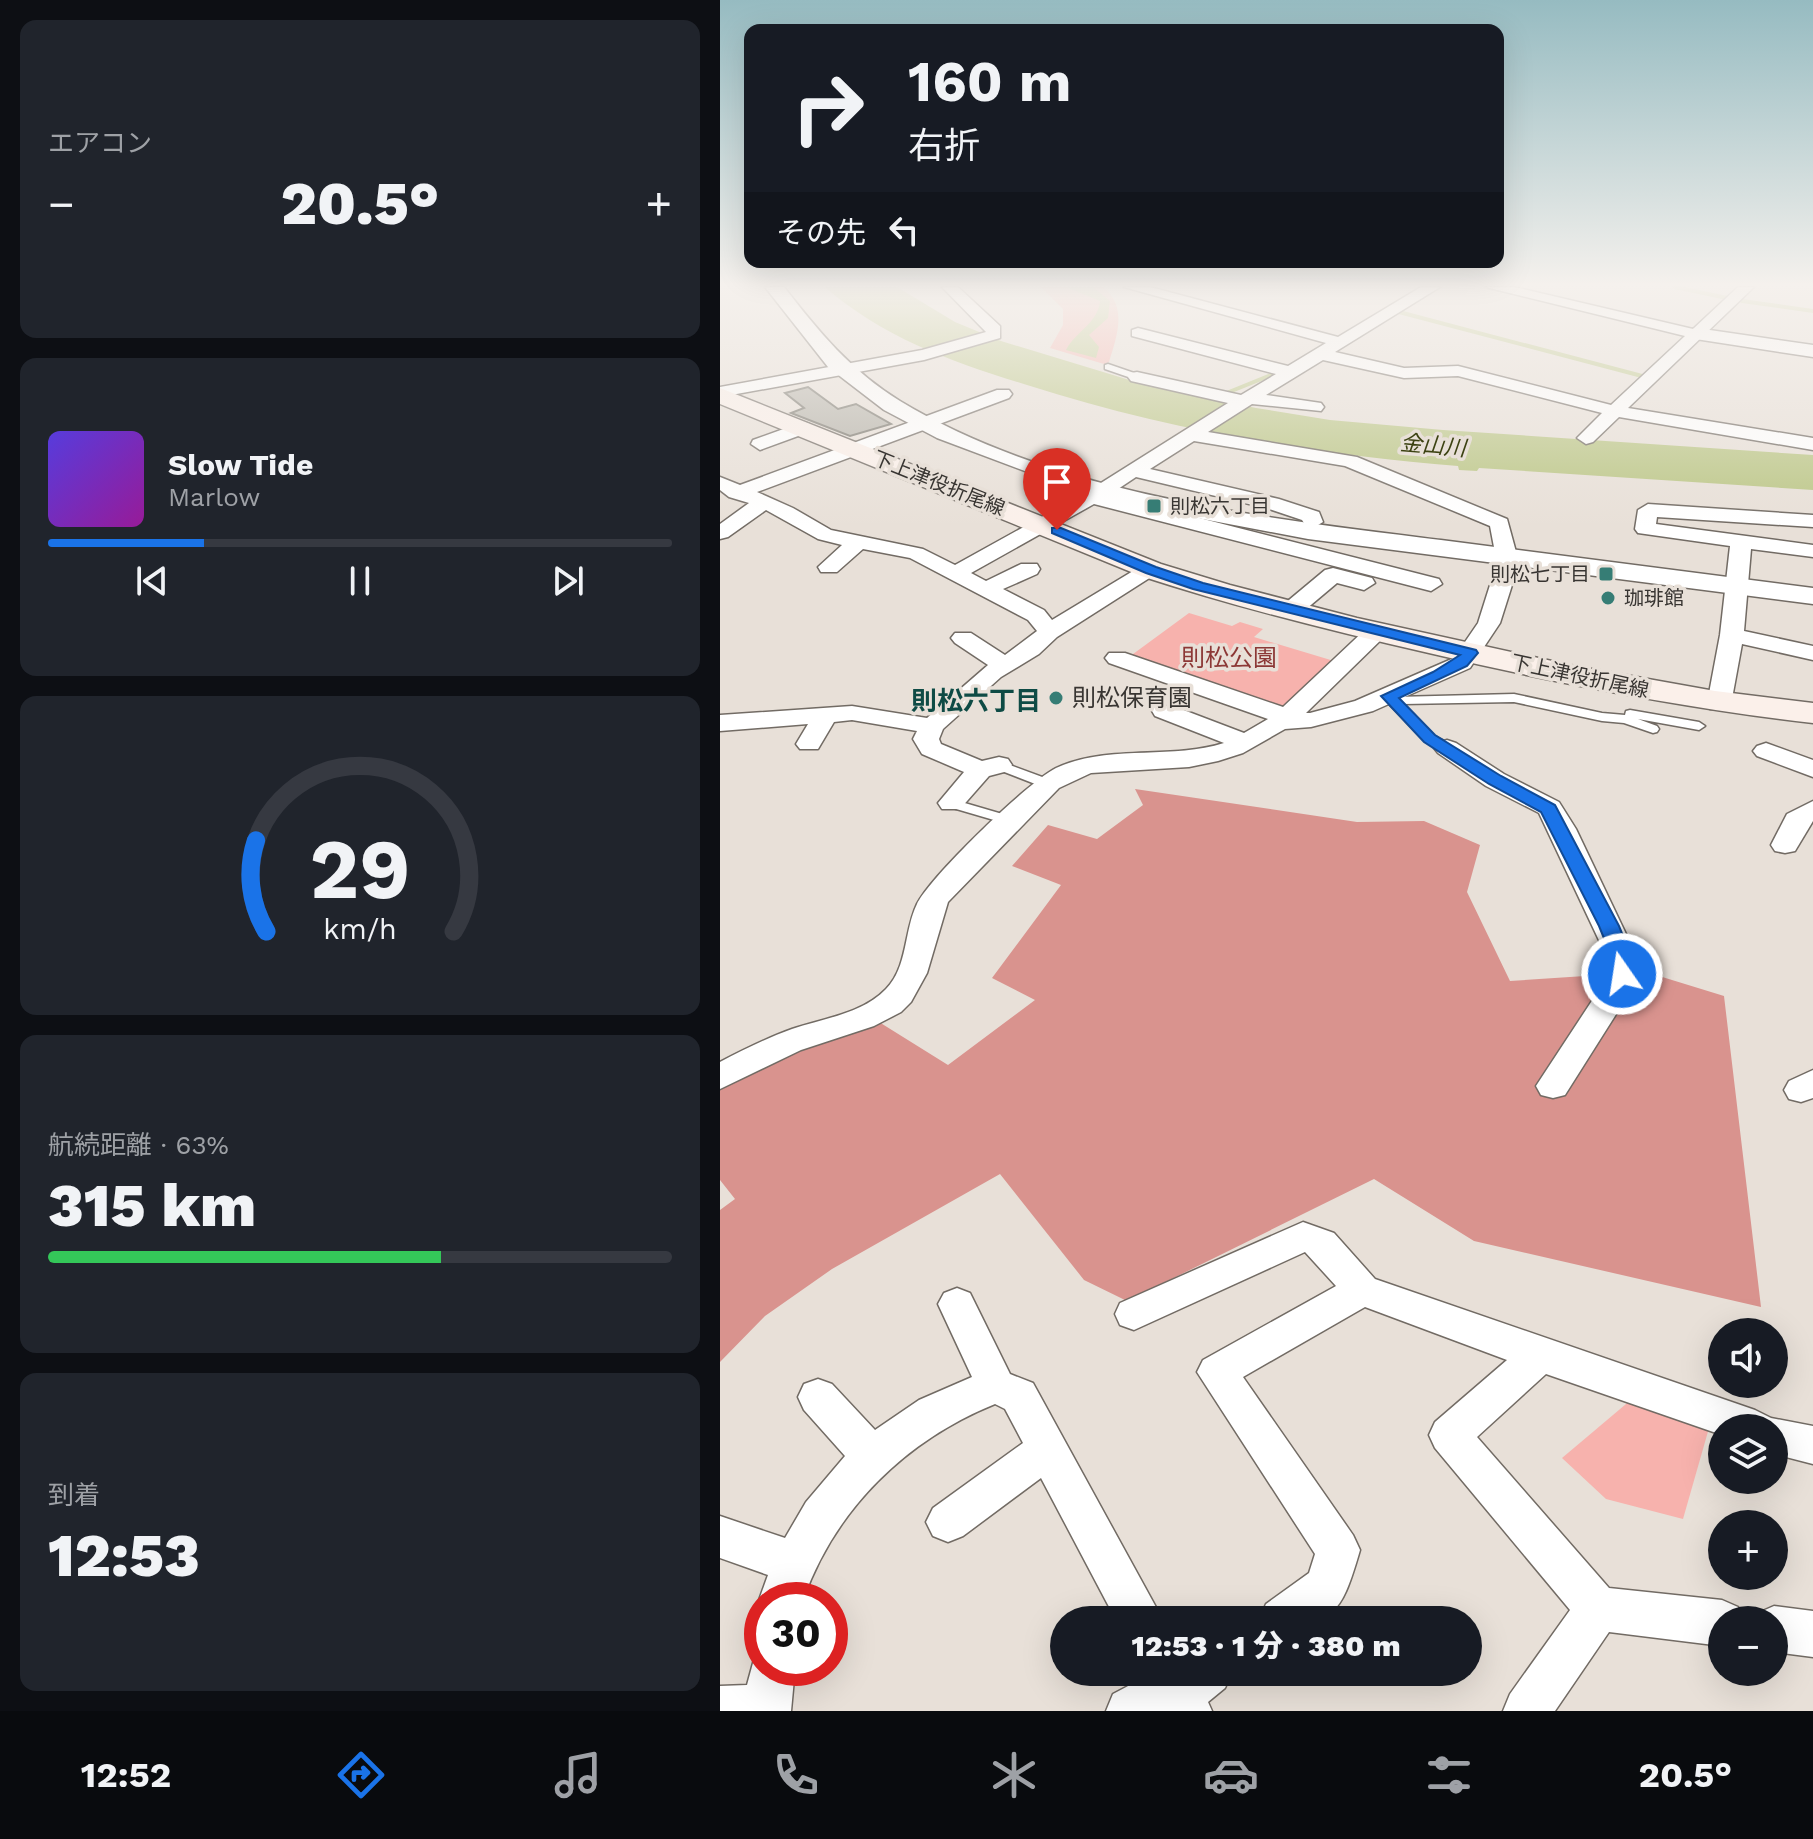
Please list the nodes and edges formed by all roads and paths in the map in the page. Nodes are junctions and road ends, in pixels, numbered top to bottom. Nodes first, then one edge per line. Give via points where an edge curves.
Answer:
1 (863, 367) edge
2 (1108, 367) dead end
3 (1271, 367) edge
4 (1290, 367) edge
5 (1377, 367) edge
6 (1661, 367) edge
7 (852, 369) junction
8 (1283, 370) junction
9 (1137, 377) joint
10 (720, 394) edge
11 (1003, 394) dead end
12 (1244, 401) junction
13 (1315, 407) dead end
14 (1615, 411) junction
15 (931, 420) junction
16 (803, 428) junction
17 (1193, 434) junction
18 (1586, 438) dead end
19 (760, 444) dead end
20 (1813, 444) edge
21 (855, 449) junction
22 (1111, 485) junction
23 (728, 488) edge
24 (763, 503) junction
25 (1813, 521) edge
26 (1043, 524) junction
27 (1231, 526) junction
28 (721, 533) edge
29 (1741, 542) junction
30 (856, 544) junction
31 (1813, 551) edge
32 (1508, 552) junction
33 (829, 567) dead end
34 (1029, 569) dead end
35 (1151, 570) junction
36 (955, 573) junction
37 (1737, 581) junction
38 (1813, 586) edge
39 (986, 589) junction
40 (1813, 596) edge
41 (1291, 610) junction
42 (1377, 631) junction
43 (1049, 632) junction
44 (1732, 635) junction
45 (963, 638) dead end
46 (1470, 653) junction
47 (1813, 653) edge
48 (1117, 658) dead end
49 (1005, 665) junction
50 (1514, 698) junction
51 (1391, 699) junction
52 (1719, 704) junction
53 (1164, 711) dead end
54 (1813, 713) edge
55 (825, 715) junction
56 (1285, 720) junction
57 (720, 723) edge
58 (932, 726) junction
59 (1699, 726) dead end
60 (1653, 729) dead end
61 (1244, 742) junction
62 (809, 744) dead end
63 (1447, 748) joint
64 (1766, 751) dead end
65 (989, 768) junction
66 (1813, 769) edge
67 (1048, 784) junction
68 (951, 803) joint
69 (1813, 809) edge
70 (1011, 821) junction
71 (1785, 845) dead end
72 (720, 1077) edge
73 (1553, 1086) dead end
74 (1362, 1290) junction
75 (957, 1304) dead end
76 (1134, 1314) dead end
77 (1540, 1355) junction
78 (996, 1386) junction
79 (818, 1397) dead end
80 (1714, 1414) edge
81 (1788, 1439) edge
82 (1813, 1445) edge
83 (1047, 1449) junction
84 (871, 1456) junction
85 (948, 1522) dead end
86 (720, 1537) edge
87 (787, 1581) edge
88 (1132, 1606) edge
89 (1301, 1606) edge
90 (1598, 1609) junction
91 (1708, 1621) edge
92 (1788, 1631) edge
93 (1813, 1634) edge
94 (1186, 1687) edge
95 (769, 1695) edge
96 (720, 1710) edge
97 (1130, 1711) edge
98 (1527, 1711) edge

1 - 7 street
2 - 9 lane
3 - 8 street
4 - 8 street
5 - 14 street via 1404,373 1458,371
6 - 14 street
7 - 10 street
7 - 15 street
8 - 12 street
9 - 12 street
10 - 16 main road, 下上津役折尾線
11 - 15 street
12 - 13 street
12 - 17 street
14 - 18 street
14 - 20 street
15 - 21 street
15 - 22 street via 1001,455
16 - 19 street
16 - 21 main road, 下上津役折尾線
17 - 22 street
17 - 32 street via 1350,461 1500,523
21 - 23 street
21 - 26 main road, 下上津役折尾線
22 - 26 street
22 - 27 street
22 - 32 street
23 - 24 street
24 - 28 street
24 - 30 street via 825,535
25 - 29 street via 1648,510 1645,529
26 - 35 main road, 下上津役折尾線
26 - 36 street
27 - 32 street
27 - 41 street via 1423,590 1333,575
29 - 31 street
29 - 37 street
30 - 33 street
30 - 36 street via 916,553
32 - 37 street
32 - 46 street via 1489,623
34 - 39 street
35 - 41 main road, 下上津役折尾線
35 - 43 street
36 - 39 street
37 - 38 street
37 - 40 street
37 - 44 street
39 - 43 street via 1036,615
41 - 42 main road, 下上津役折尾線
42 - 46 main road, 下上津役折尾線
42 - 56 street
43 - 49 street
44 - 47 street
44 - 52 street
45 - 49 street
46 - 51 street via 1462,663
46 - 52 main road, 下上津役折尾線
48 - 56 street
49 - 58 street
50 - 51 lane
50 - 59 lane
50 - 60 lane
51 - 56 street via 1311,720
51 - 63 lane via 1429,738
52 - 54 main road, 下上津役折尾線
53 - 61 street
55 - 57 street
55 - 58 street via 866,715
55 - 62 street
56 - 61 street
58 - 65 street via 926,739 931,749
61 - 67 street via 1209,756 1074,769
63 - 73 street via 1549,808 1620,953 1622,974 1616,989
64 - 66 street
65 - 67 lane
65 - 68 street
67 - 70 street
68 - 70 lane
69 - 71 street via 1797,820
70 - 72 street via 933,900 900,994 875,1013 791,1041
74 - 76 street via 1321,1243 1303,1237
74 - 77 street
74 - 89 street via 1217,1372 1338,1550 1327,1587
75 - 78 street
77 - 80 street
77 - 90 street via 1450,1435
78 - 83 street via 1019,1396
78 - 84 street via 935,1412
79 - 84 street
81 - 82 street
83 - 85 street
83 - 88 street
84 - 87 street via 835,1497
86 - 87 street
90 - 91 street
90 - 98 street
92 - 93 street
94 - 97 street
95 - 96 street

